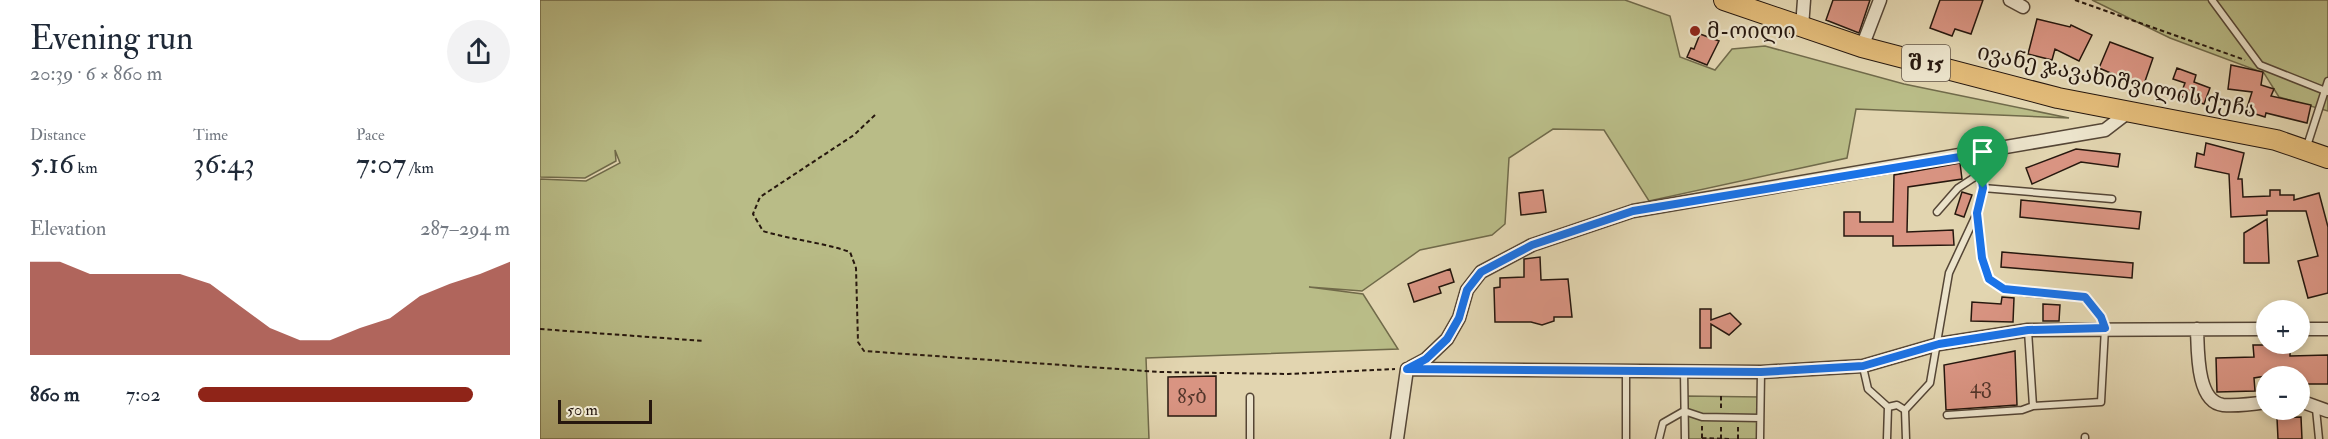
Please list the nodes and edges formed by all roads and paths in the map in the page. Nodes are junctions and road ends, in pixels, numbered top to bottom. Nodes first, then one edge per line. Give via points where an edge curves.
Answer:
1 (1724, 0) edge
2 (1804, 0) edge
3 (1880, 0) edge
4 (2010, 0) edge
5 (2075, 0) edge
6 (2212, 0) edge
7 (2023, 7) dead end
8 (1802, 27) junction
9 (1862, 47) junction
10 (2260, 65) junction
11 (2328, 81) edge
12 (2326, 91) edge
13 (2132, 110) junction
14 (874, 116) dead end
15 (2306, 149) junction
16 (1978, 154) junction
17 (2328, 158) edge
18 (1981, 173) junction
19 (1983, 188) junction
20 (2112, 199) dead end
21 (1937, 212) dead end
22 (1977, 213) junction
23 (2105, 328) junction
24 (540, 329) edge
25 (2197, 329) junction
26 (2256, 329) edge
27 (2310, 329) edge
28 (2328, 329) edge
29 (2028, 330) junction
30 (704, 341) dead end
31 (1939, 344) junction
32 (1863, 366) junction
33 (1407, 369) junction
34 (1626, 371) junction
35 (1684, 372) junction
36 (1761, 372) junction
37 (1250, 397) dead end
38 (2256, 403) edge
39 (2033, 406) junction
40 (1888, 407) junction
41 (1905, 410) junction
42 (2322, 410) edge
43 (1684, 411) junction
44 (1947, 415) dead end
45 (1702, 417) junction
46 (1738, 418) junction
47 (1760, 418) junction
48 (1250, 439) edge
49 (1397, 439) edge
50 (1626, 439) edge
51 (1659, 439) edge
52 (1685, 439) edge
53 (1702, 439) edge
54 (1730, 439) edge
55 (1738, 439) edge
56 (1760, 439) edge
57 (1887, 439) edge
58 (1906, 439) edge
59 (2319, 439) edge

1 - 8 main road, ივანე ჯავახიშვილის ქუჩა / შ 15
2 - 8 street
3 - 9 street
4 - 7 street
5 - 10 path
6 - 10 lane
8 - 9 main road, ივანე ჯავახიშვილის ქუჩა / შ 15
9 - 13 main road, ივანე ჯავახიშვილის ქუჩა / შ 15 via 2058,98
10 - 12 lane
11 - 12 lane
12 - 15 lane
13 - 15 main road, ივანე ჯავახიშვილის ქუჩა / შ 15
13 - 16 street via 2105,130
14 - 33 path via 854,135 760,197 753,214 763,231 850,252 856,268 858,342 864,351 1160,372 1288,374
15 - 17 main road, ივანე ჯავახიშვილის ქუჩა
16 - 18 lane
16 - 33 street via 1633,211 1532,245 1481,272 1467,290 1459,318 1447,339 1426,359
18 - 19 lane
18 - 21 lane via 1958,188
19 - 20 lane
19 - 22 lane
22 - 23 lane via 1982,258 1989,279 2004,289 2085,297
22 - 31 lane via 1949,273
23 - 25 street
23 - 29 street
23 - 39 lane via 2100,402
24 - 30 path
25 - 26 street
25 - 38 street via 2200,376 2209,397 2221,405
27 - 28 street
29 - 31 street
29 - 39 lane
31 - 32 street
31 - 41 lane via 1930,382
32 - 36 street
32 - 40 lane via 1868,389
33 - 34 street
33 - 49 street
34 - 35 street
34 - 50 lane
35 - 36 street
35 - 43 lane
36 - 47 lane
37 - 48 lane
39 - 44 lane
40 - 41 lane via 1897,405
40 - 57 lane
41 - 58 lane
42 - 59 lane
43 - 45 lane
43 - 51 lane via 1663,423
43 - 52 lane
45 - 46 lane
45 - 53 path
46 - 47 lane
46 - 55 path
47 - 56 lane
53 - 54 path

